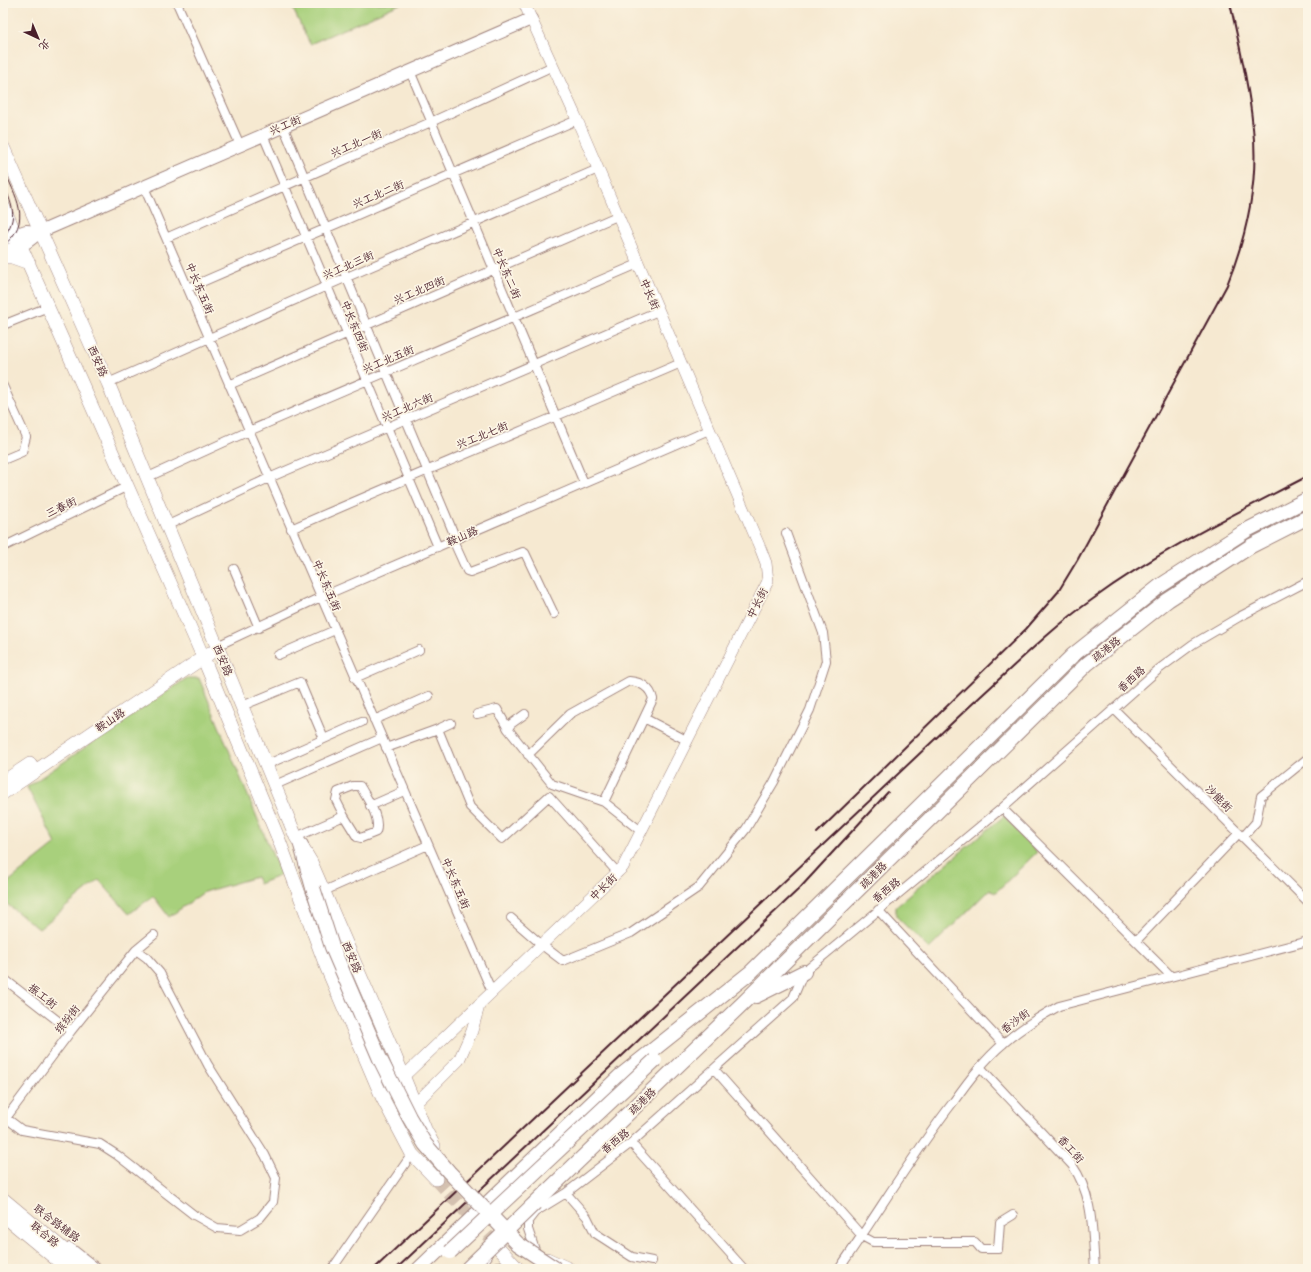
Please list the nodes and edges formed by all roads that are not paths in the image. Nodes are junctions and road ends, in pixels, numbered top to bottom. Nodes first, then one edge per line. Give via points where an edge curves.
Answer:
1 (177, 3) edge
2 (524, 3) edge
3 (531, 19) junction
4 (553, 66) junction
5 (410, 71) junction
6 (577, 120) junction
7 (431, 122) junction
8 (283, 126) junction
9 (263, 135) junction
10 (240, 145) junction
11 (3, 147) edge
12 (598, 169) junction
13 (453, 173) junction
14 (304, 177) junction
15 (284, 186) junction
16 (144, 187) junction
17 (4, 207) edge
18 (617, 216) junction
19 (473, 222) junction
20 (3, 223) edge
21 (326, 228) junction
22 (40, 232) junction
23 (306, 237) junction
24 (166, 238) junction
25 (13, 239) edge
26 (3, 253) edge
27 (3, 256) edge
28 (29, 264) junction
29 (638, 264) junction
30 (494, 271) junction
31 (347, 277) junction
32 (327, 286) junction
33 (188, 288) junction
34 (48, 307) junction
35 (658, 311) junction
36 (513, 317) junction
37 (366, 324) junction
38 (3, 325) edge
39 (346, 333) junction
40 (209, 339) junction
41 (681, 363) junction
42 (534, 365) junction
43 (386, 372) junction
44 (366, 381) junction
45 (108, 384) junction
46 (229, 385) junction
47 (3, 386) edge
48 (556, 417) junction
49 (406, 419) junction
50 (386, 428) junction
51 (709, 430) junction
52 (249, 431) junction
53 (3, 460) edge
54 (427, 469) junction
55 (148, 477) junction
56 (270, 478) junction
57 (408, 478) junction
58 (584, 483) junction
59 (128, 486) junction
60 (1308, 499) edge
61 (1308, 517) edge
62 (166, 526) junction
63 (291, 529) junction
64 (786, 533) dead end
65 (454, 540) junction
66 (3, 547) edge
67 (438, 547) junction
68 (234, 569) dead end
69 (1308, 581) edge
70 (321, 597) junction
71 (554, 614) dead end
72 (259, 628) junction
73 (335, 630) junction
74 (217, 646) junction
75 (419, 650) dead end
76 (202, 654) junction
77 (278, 655) dead end
78 (355, 678) junction
79 (429, 696) dead end
80 (242, 706) junction
81 (1114, 709) junction
82 (477, 714) dead end
83 (525, 714) dead end
84 (644, 718) junction
85 (374, 720) junction
86 (362, 722) dead end
87 (451, 723) dead end
88 (438, 729) junction
89 (508, 729) junction
90 (382, 738) junction
91 (324, 739) junction
92 (688, 741) junction
93 (386, 748) junction
94 (528, 755) junction
95 (1308, 758) edge
96 (266, 764) junction
97 (3, 784) edge
98 (275, 784) junction
99 (404, 791) junction
100 (604, 802) junction
101 (370, 806) junction
102 (1002, 808) junction
103 (344, 816) junction
104 (642, 832) junction
105 (1241, 835) junction
106 (299, 841) junction
107 (428, 845) junction
108 (618, 873) junction
109 (318, 890) junction
110 (1308, 902) edge
111 (878, 910) junction
112 (511, 918) dead end
113 (154, 935) dead end
114 (1136, 941) junction
115 (1308, 941) edge
116 (542, 945) junction
117 (136, 950) junction
118 (751, 972) junction
119 (804, 972) junction
120 (1171, 976) junction
121 (3, 978) edge
122 (492, 992) junction
123 (744, 1003) junction
124 (479, 1005) junction
125 (71, 1031) junction
126 (1003, 1044) junction
127 (980, 1067) junction
128 (714, 1069) junction
129 (404, 1077) junction
130 (425, 1094) junction
131 (382, 1097) junction
132 (415, 1104) junction
133 (420, 1118) junction
134 (4, 1120) edge
135 (396, 1124) junction
136 (631, 1142) junction
137 (412, 1154) junction
138 (451, 1167) dead end
139 (436, 1179) tunnel mouth
140 (566, 1193) junction
141 (3, 1197) edge
142 (3, 1215) edge
143 (1013, 1215) dead end
144 (3, 1221) edge
145 (514, 1232) dead end
146 (862, 1236) junction
147 (496, 1246) joint
148 (536, 1253) junction
149 (652, 1261) dead end
150 (59, 1269) edge
151 (68, 1269) edge
152 (87, 1269) edge
153 (98, 1269) edge
154 (332, 1269) edge
155 (420, 1269) edge
156 (433, 1269) edge
157 (467, 1269) edge
158 (478, 1269) edge
159 (498, 1269) edge
160 (510, 1269) edge
161 (518, 1269) edge
162 (556, 1269) edge
163 (569, 1269) edge
164 (744, 1269) edge
165 (839, 1269) edge
166 (1095, 1269) edge

1 - 10 street
2 - 3 street, 中长街
3 - 4 street, 中长街
3 - 5 main road, 兴工街
4 - 6 street, 中长街
4 - 7 street, 兴工北一街
5 - 7 street, 中长东二街
5 - 8 main road, 兴工街
6 - 12 street, 中长街
6 - 13 street, 兴工北二街
7 - 13 street, 中长东二街
7 - 14 street, 兴工北一街
8 - 9 main road, 兴工街
8 - 14 street, 中长东四街
9 - 10 main road, 兴工街
9 - 15 street, 中长东四街
10 - 16 main road, 兴工街
11 - 22 main road, 西安路
12 - 18 street, 中长街
12 - 19 street, 兴工北三街
13 - 19 street, 中长东二街
13 - 21 street, 兴工北二街
14 - 15 street, 兴工北一街
14 - 21 street, 中长东四街
15 - 23 street, 中长东四街
15 - 24 street, 兴工北一街
16 - 22 main road, 兴工街
16 - 24 street, 中长东五街
17 - 20 main road
17 - 25 main road, 西安路
18 - 29 street, 中长街
18 - 30 street, 兴工北四街
19 - 30 street, 中长东二街
19 - 31 street, 兴工北三街
21 - 23 street, 兴工北二街
21 - 31 street, 中长东四街
22 - 25 main road, 兴工街
22 - 45 main road, 西安路
23 - 32 street, 中长东四街
23 - 33 street, 兴工北二街
24 - 33 street, 中长东五街
25 - 26 main road, 兴工街
25 - 28 main road, 西安路
27 - 28 main road
28 - 34 main road, 西安路
29 - 35 street, 中长街
29 - 36 street, 兴工北五街
30 - 36 street, 中长东二街
30 - 37 street, 兴工北四街
31 - 32 street, 兴工北三街
31 - 37 street, 中长东四街
32 - 39 street, 中长东四街
32 - 40 street, 兴工北三街
33 - 40 street, 中长东五街
34 - 38 street
34 - 59 main road, 西安路
35 - 41 street, 中长街
35 - 42 street, 兴工北六街
36 - 42 street, 中长东二街
36 - 43 street, 兴工北五街
37 - 39 street, 兴工北四街
37 - 43 street, 中长东四街
39 - 44 street, 中长东四街
39 - 46 street, 兴工北四街
40 - 45 street, 兴工北三街
40 - 46 street, 中长东五街
41 - 48 street, 兴工北七街
41 - 51 street, 中长街
42 - 48 street, 中长东二街
42 - 49 street, 兴工北六街
43 - 44 street, 兴工北五街
43 - 49 street, 中长东四街
44 - 50 street, 中长东四街
44 - 52 street, 兴工北五街
45 - 55 main road, 西安路
46 - 52 street, 中长东五街
47 - 53 street via 26,437 22,452
48 - 54 street, 兴工北七街
48 - 58 street, 中长东二街
49 - 50 street, 兴工北六街
49 - 54 street, 中长东四街
50 - 56 street, 兴工北六街
50 - 57 street, 中长东四街
51 - 58 street, 鞍山路
51 - 92 street, 中长街 via 766,563 768,581
52 - 55 street, 兴工北五街
52 - 56 street, 中长东五街
54 - 57 street, 兴工北七街
54 - 65 street, 中长东四街
55 - 62 main road, 西安路
56 - 62 street, 兴工北六街
56 - 63 street, 中长东五街
57 - 63 street, 兴工北七街
57 - 67 street, 中长东四街
58 - 65 street, 鞍山路
59 - 66 street, 三春街
59 - 76 main road, 西安路
60 - 118 highway via 1247,530 1160,586 1073,655
61 - 123 highway, 疏港路 via 1251,546 1168,600 1087,664
62 - 74 main road, 西安路
63 - 70 street, 中长东五街
64 - 116 street via 823,633 826,661 810,710 746,829 700,887 631,934 563,961
65 - 67 street, 鞍山路
65 - 71 street, 中长东四街 via 466,571 470,572 525,553
67 - 70 street, 鞍山路
68 - 72 street
69 - 81 street, 香西路 via 1193,644 1159,669
70 - 72 street, 鞍山路
70 - 73 street, 中长东五街
72 - 74 street, 鞍山路
73 - 77 street
73 - 78 street, 中长东五街
74 - 76 main road, 鞍山路
74 - 80 main road, 西安路
75 - 78 street
76 - 97 main road, 鞍山路
76 - 131 main road, 西安路 via 279,840 326,966
78 - 85 street, 中长东五街
79 - 85 street
80 - 91 street via 300,682
80 - 96 main road, 西安路
81 - 102 street, 香西路
81 - 105 street, 沙能街
82 - 89 street via 497,709
83 - 89 street
84 - 92 street
84 - 94 street via 653,699 652,692 644,684 629,681 570,714
84 - 100 street
85 - 90 street, 中长东五街
86 - 91 street
87 - 88 street
88 - 93 street
88 - 108 street via 470,807 502,839 549,796
89 - 94 street
90 - 93 street, 中长东五街
90 - 98 street
91 - 96 street
92 - 104 street, 中长街
93 - 99 street, 中长东五街
94 - 100 street via 552,784
95 - 105 street via 1261,796 1256,822
96 - 98 main road, 西安路
98 - 106 main road, 西安路
99 - 101 street
99 - 107 street, 中长东五街
100 - 104 street
101 - 103 street via 360,786 353,786 338,792 336,800
101 - 103 street via 378,826 376,832 361,838 351,831
102 - 111 street, 香西路
102 - 114 street
103 - 106 street
104 - 108 street, 中长街 via 624,867
105 - 110 street, 沙能街
105 - 114 street
106 - 109 highway
107 - 109 street
107 - 122 street, 中长东五街
108 - 116 street, 中长街
109 - 129 main road, 西安路
109 - 162 highway, bridge via 332,947 380,1059 425,1144 518,1244
111 - 119 street, 香西路
111 - 126 street
112 - 116 street
113 - 117 street, 缤纷街
114 - 120 street
115 - 120 street, 香沙街
116 - 122 street, 中长街
117 - 125 street, 缤纷街
117 - 134 street via 160,973 208,1065 265,1155 276,1178 272,1202 260,1218 240,1230 217,1228 194,1215 100,1144 22,1130
118 - 155 highway via 620,1077
118 - 156 highway, bridge
119 - 123 highway
119 - 128 street, 香西路 via 793,998
120 - 126 street, 香沙街 via 1059,1006 1032,1021
121 - 125 street, 振工街
122 - 124 street, 中长街
123 - 157 highway, 疏港路, bridge
124 - 129 street, 中长街
124 - 130 street via 472,1031 459,1060
125 - 134 street, 缤纷街
126 - 127 street, 香沙街
127 - 146 street, 香沙街 via 925,1138
127 - 166 street, 香工街 via 1072,1165 1080,1177 1089,1202
128 - 136 street, 香西路
128 - 146 street
129 - 131 street, 中长街
129 - 132 main road, 西安路
130 - 132 street
130 - 133 street
131 - 135 main road, 西安路
132 - 133 main road, 西安路
132 - 135 street
133 - 138 main road, 西安路 via 432,1143
135 - 137 main road, 西安路
136 - 140 street, 香西路
136 - 164 street
137 - 139 main road, 西安路
137 - 154 street
140 - 148 street, 香西路 via 535,1212 528,1221
140 - 149 street via 587,1216 595,1233 632,1257
141 - 152 main road, 联合路
141 - 153 street, 联合路辅路
142 - 151 main road, 联合路
143 - 146 street via 1000,1223 998,1249 980,1249 975,1242 873,1242
144 - 150 street
145 - 148 main road
146 - 165 street, 香沙街
147 - 158 street
147 - 161 main road
148 - 163 main road
159 - 160 highway

